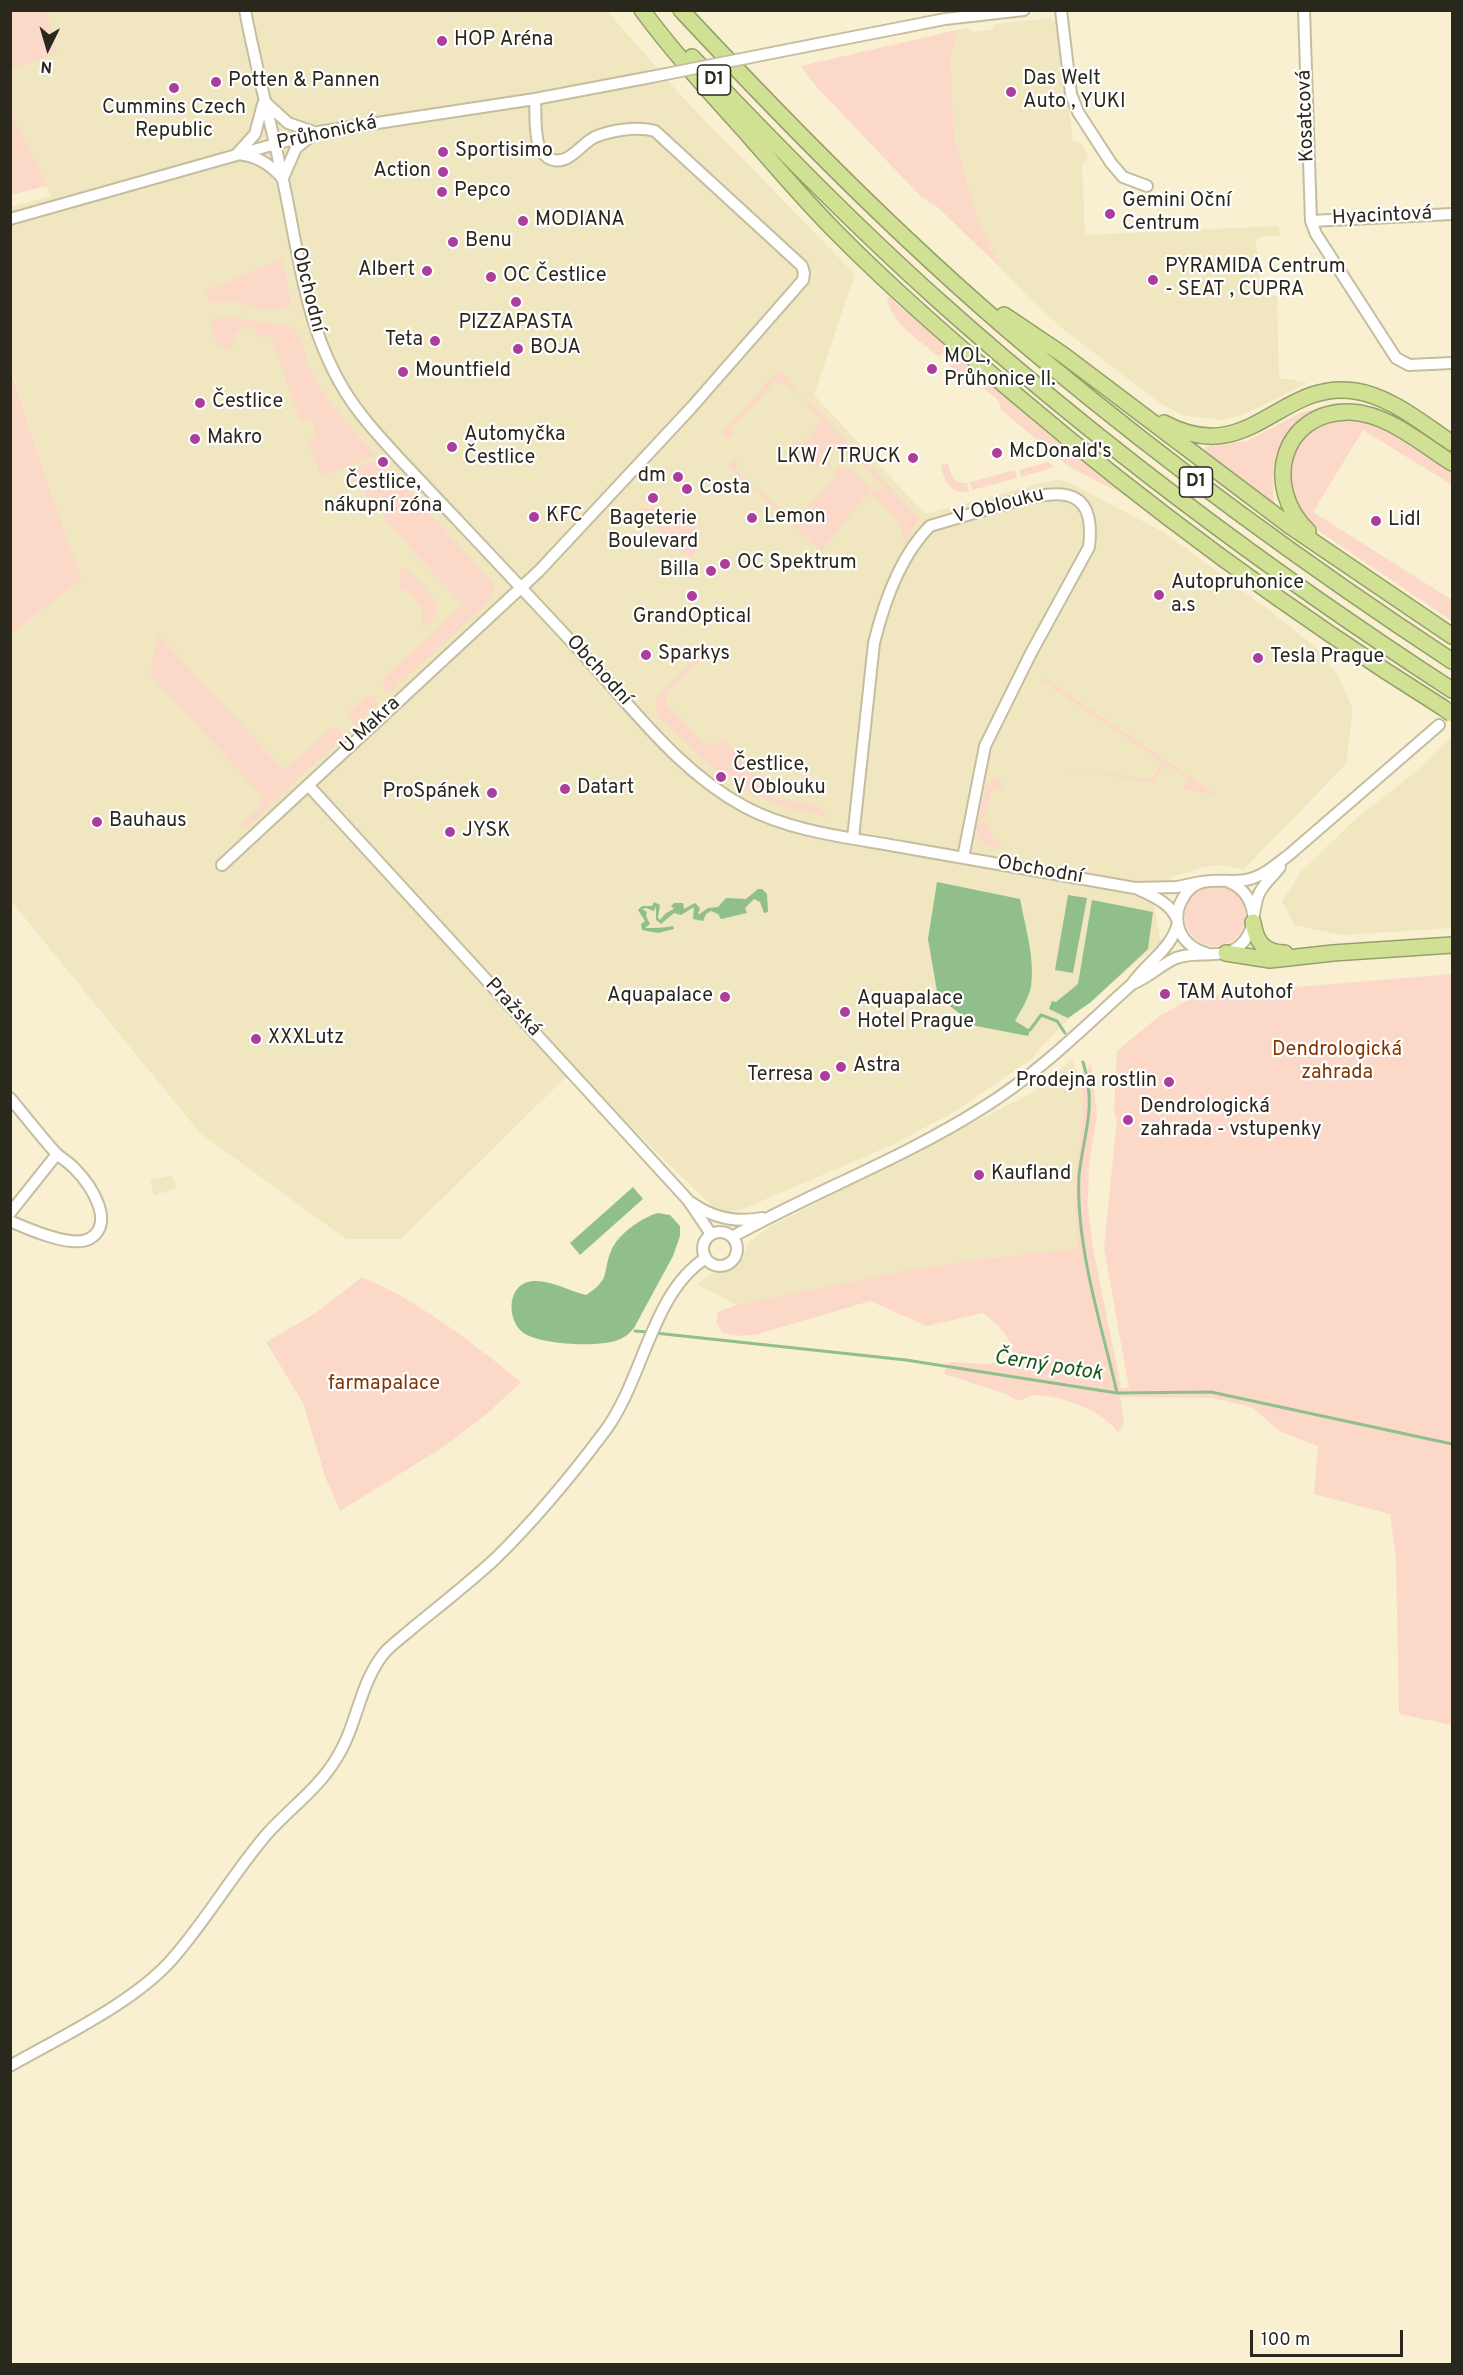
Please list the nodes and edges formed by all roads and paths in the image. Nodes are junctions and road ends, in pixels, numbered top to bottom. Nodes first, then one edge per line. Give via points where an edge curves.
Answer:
1 (245, 10) edge
2 (642, 10) edge
3 (648, 10) edge
4 (681, 10) edge
5 (1024, 10) edge
6 (1061, 10) edge
7 (1304, 10) edge
8 (535, 99) junction
9 (264, 100) junction
10 (318, 132) junction
11 (274, 144) junction
12 (236, 155) junction
13 (283, 179) junction
14 (1147, 186) dead end
15 (1452, 214) edge
16 (10, 219) edge
17 (1311, 221) junction
18 (955, 282) junction
19 (1452, 363) edge
20 (1133, 407) junction
21 (1452, 443) edge
22 (1452, 463) edge
23 (1336, 558) junction
24 (521, 588) junction
25 (1452, 636) edge
26 (1452, 661) edge
27 (1452, 690) edge
28 (1447, 711) edge
29 (1439, 724) dead end
30 (308, 785) junction
31 (853, 838) junction
32 (1290, 854) junction
33 (963, 858) junction
34 (222, 865) dead end
35 (1223, 880) junction
36 (1201, 882) junction
37 (1135, 888) junction
38 (1253, 919) junction
39 (1178, 922) junction
40 (1452, 945) edge
41 (1206, 953) junction
42 (1226, 953) junction
43 (1334, 953) junction
44 (1132, 984) junction
45 (10, 1098) edge
46 (57, 1154) junction
47 (688, 1200) junction
48 (10, 1213) edge
49 (774, 1214) junction
50 (10, 1221) edge
51 (711, 1234) junction
52 (732, 1237) junction
53 (706, 1258) junction
54 (10, 2066) edge

1 - 9 street, Obchodní
2 - 28 highway via 803,198 961,347 1051,424 1209,548
3 - 27 highway, D1 via 837,206 1029,380 1192,510
4 - 18 highway, D1 via 798,133
5 - 8 street, Průhonická, bridge via 907,26
6 - 14 street via 1071,94 1078,112 1124,177
7 - 17 street, Kosatcová
8 - 10 street, Průhonická
8 - 24 street, U Makra via 538,145 548,158 568,158 603,135 639,129 655,131 797,261 804,273 800,285 691,408
9 - 10 street via 288,123
9 - 11 street, Obchodní
9 - 12 street via 255,134
10 - 11 street, Průhonická
10 - 13 street via 296,148
11 - 12 street, Průhonická
11 - 13 street, Obchodní
12 - 13 street via 260,159
12 - 16 street, Průhonická
13 - 24 street, Obchodní via 312,319 346,393 369,425
15 - 17 street, Hyacintová
17 - 19 street via 1396,358 1410,365
18 - 20 highway
18 - 26 highway, D1 via 1046,363 1200,484
20 - 21 highway via 1178,431 1213,437 1245,430 1320,393 1353,391 1389,404
20 - 23 highway
22 - 23 highway via 1389,423 1362,414 1333,414 1304,428 1291,444 1284,462 1284,496 1300,524
23 - 25 highway
24 - 30 street, U Makra
24 - 31 street, Obchodní via 643,722 698,776 763,815
29 - 32 street
30 - 34 street, U Makra
30 - 47 street, Pražská
31 - 33 street, Obchodní
31 - 33 street, V Oblouku via 874,643 891,589 916,540 930,526 1044,494 1066,495 1079,502 1087,513 1092,528 1089,547 1031,652 986,746
32 - 35 street via 1250,879
32 - 38 street via 1261,889
33 - 37 street, Obchodní
35 - 36 street
35 - 38 street via 1243,891
36 - 37 street, Obchodní
36 - 39 street via 1184,896
37 - 39 street, Obchodní via 1163,902 1173,910
38 - 42 street via 1244,941
38 - 43 highway via 1259,941 1271,952
39 - 41 street via 1188,943
39 - 44 street via 1172,940
40 - 43 highway
41 - 42 street
41 - 44 street via 1176,958
42 - 43 highway via 1270,960
44 - 49 street via 1036,1071 985,1107 904,1153
45 - 46 street
46 - 48 street
46 - 50 street via 86,1182 101,1213 100,1228 78,1242 33,1232
47 - 49 street via 708,1213 730,1220
47 - 51 street, Pražská
49 - 52 street
51 - 52 street via 720,1232
51 - 53 street via 703,1247
52 - 53 street via 737,1252 730,1262 717,1265
53 - 54 street via 694,1266 666,1305 608,1428 494,1559 387,1650 368,1680 346,1740 330,1769 266,1835 173,1958 141,1987 99,2015

